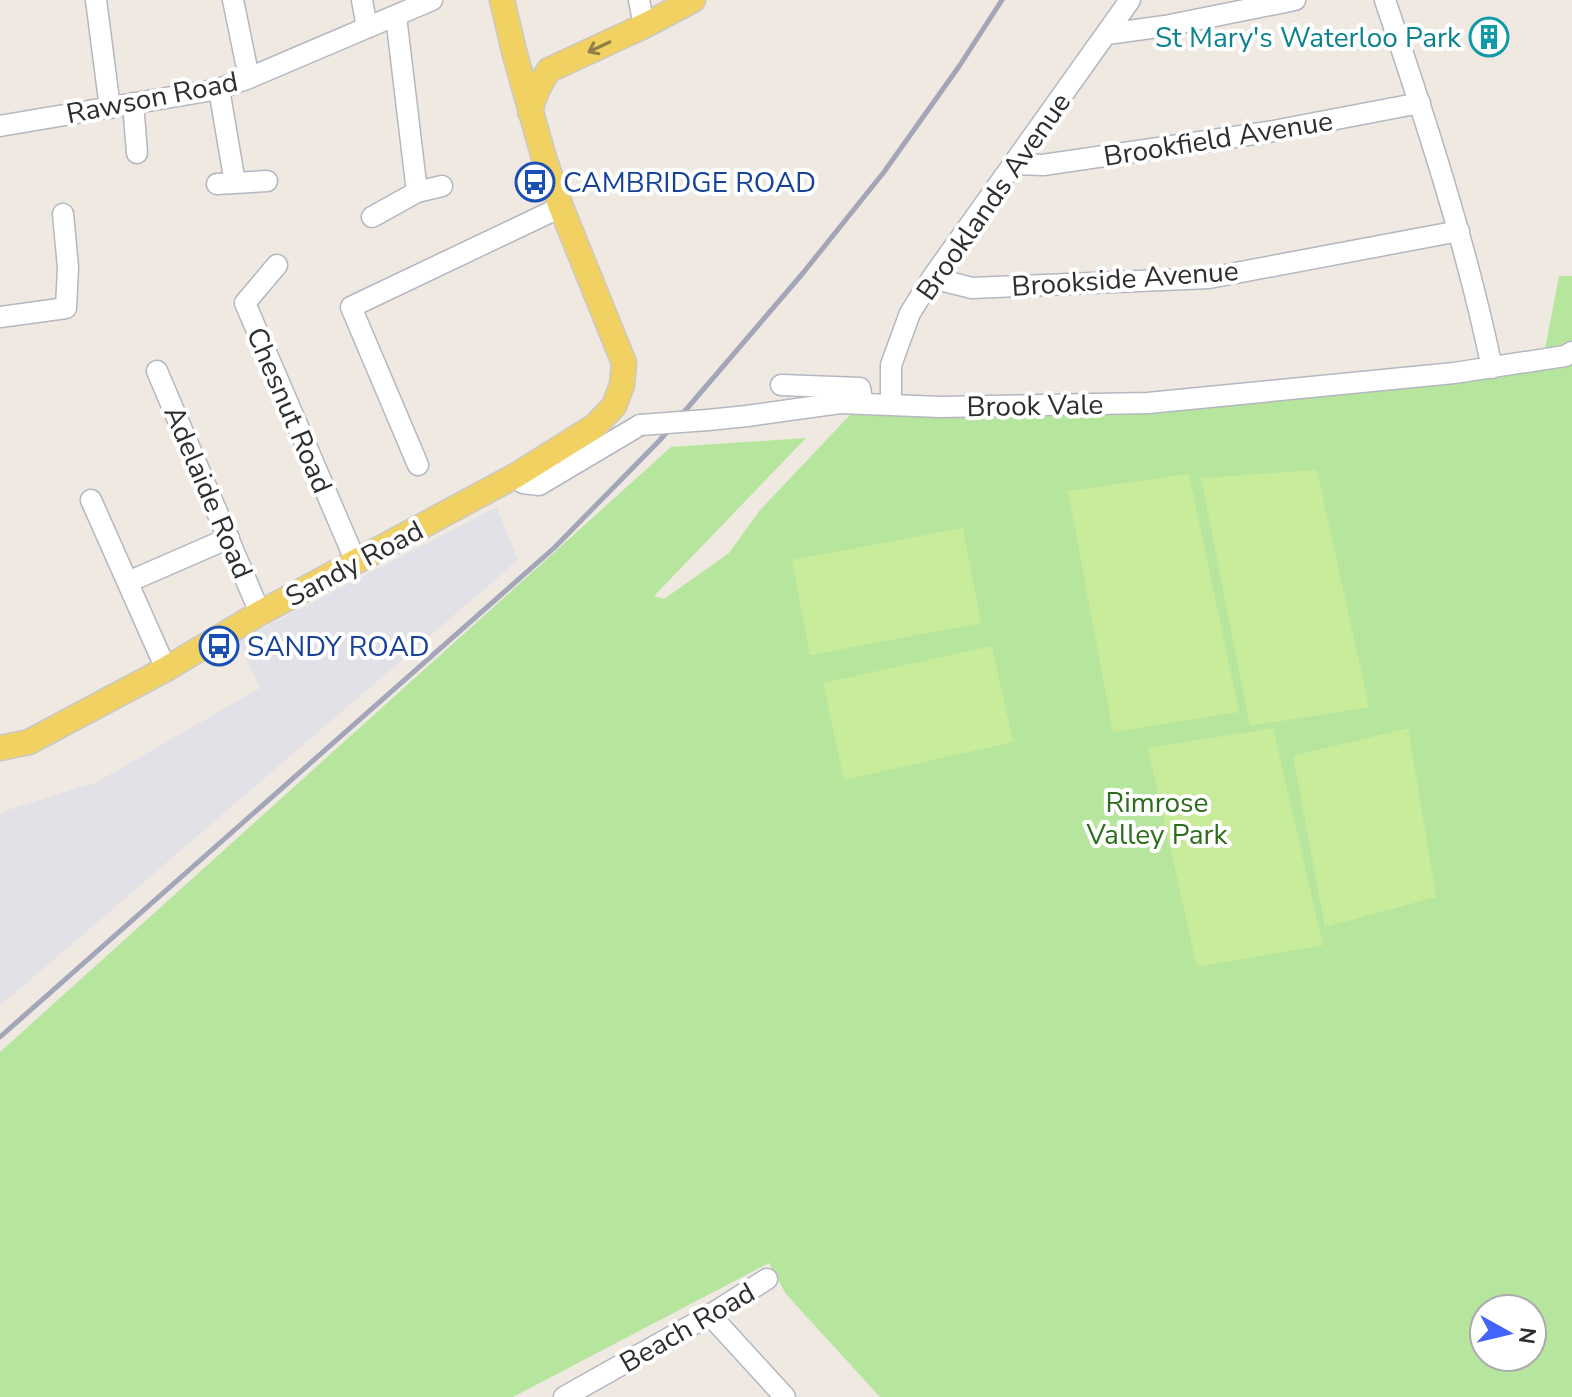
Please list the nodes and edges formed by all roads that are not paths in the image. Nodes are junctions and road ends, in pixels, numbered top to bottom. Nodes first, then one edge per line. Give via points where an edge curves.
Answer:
1 (96, 0) edge
2 (233, 0) edge
3 (362, 0) edge
4 (432, 0) edge
5 (502, 0) edge
6 (639, 0) edge
7 (693, 0) edge
8 (1130, 0) edge
9 (1295, 0) edge
10 (1385, 0) edge
11 (396, 16) junction
12 (644, 26) junction
13 (367, 28) junction
14 (1107, 34) junction
15 (515, 55) junction
16 (549, 70) junction
17 (249, 78) junction
18 (219, 89) junction
19 (133, 103) junction
20 (1420, 103) junction
21 (110, 108) junction
22 (530, 112) junction
23 (0, 126) edge
24 (137, 153) dead end
25 (1015, 164) junction
26 (267, 181) dead end
27 (442, 186) dead end
28 (417, 192) junction
29 (561, 207) junction
30 (63, 214) dead end
31 (372, 217) dead end
32 (1459, 231) junction
33 (277, 265) dead end
34 (932, 278) junction
35 (0, 317) edge
36 (1572, 352) edge
37 (1492, 368) junction
38 (157, 371) dead end
39 (781, 385) dead end
40 (863, 404) junction
41 (891, 405) junction
42 (418, 465) dead end
43 (515, 476) junction
44 (91, 500) dead end
45 (229, 538) junction
46 (356, 562) junction
47 (128, 582) junction
48 (260, 613) junction
49 (166, 669) junction
50 (0, 748) edge
51 (767, 1279) dead end
52 (710, 1315) junction
53 (578, 1394) edge
54 (785, 1397) edge

1 - 21 street
2 - 17 street
3 - 13 street
4 - 11 street, Rawson Road
5 - 15 main road
6 - 12 street
7 - 12 main road
8 - 14 street, Brooklands Avenue
9 - 14 street
10 - 20 street
11 - 13 street, Rawson Road
11 - 28 street
12 -> 16 main road
13 - 17 street, Rawson Road
14 - 25 street, Brooklands Avenue
15 - 16 main road via 528,66
15 - 22 main road
16 - 22 main road
17 - 18 street, Rawson Road
18 - 19 street, Rawson Road
18 - 26 street via 226,184
19 - 21 street, Rawson Road
19 - 24 street
20 - 25 street, Brookfield Avenue via 1268,132 1043,165
20 - 32 street
21 - 23 street, Rawson Road
22 - 29 main road
25 - 34 street, Brooklands Avenue
27 - 28 street
28 - 31 street
29 - 42 street via 351,307
29 - 43 main road, Sandy Road via 624,363 622,385 614,406 595,426
30 - 35 street via 66,308
32 - 34 street, Brookside Avenue via 1209,278 972,288
32 - 37 street
33 - 46 street, Chesnut Road via 245,303
34 - 41 street, Brooklands Avenue via 910,313 891,365
36 - 37 street, Brook Vale
37 - 41 street, Brook Vale via 1148,403
38 - 45 street, Adelaide Road
39 - 40 street via 860,388
40 - 41 street, Brook Vale
40 - 43 street, Brook Vale, bridge via 640,425 539,485
43 - 46 main road, Sandy Road
44 - 47 street
45 - 47 street
45 - 48 street, Adelaide Road
46 - 48 main road, Sandy Road
47 - 49 street
48 - 49 main road, Sandy Road
49 - 50 main road, Sandy Road via 29,742
51 - 52 street, Beach Road
52 - 53 street, Beach Road
52 - 54 street

